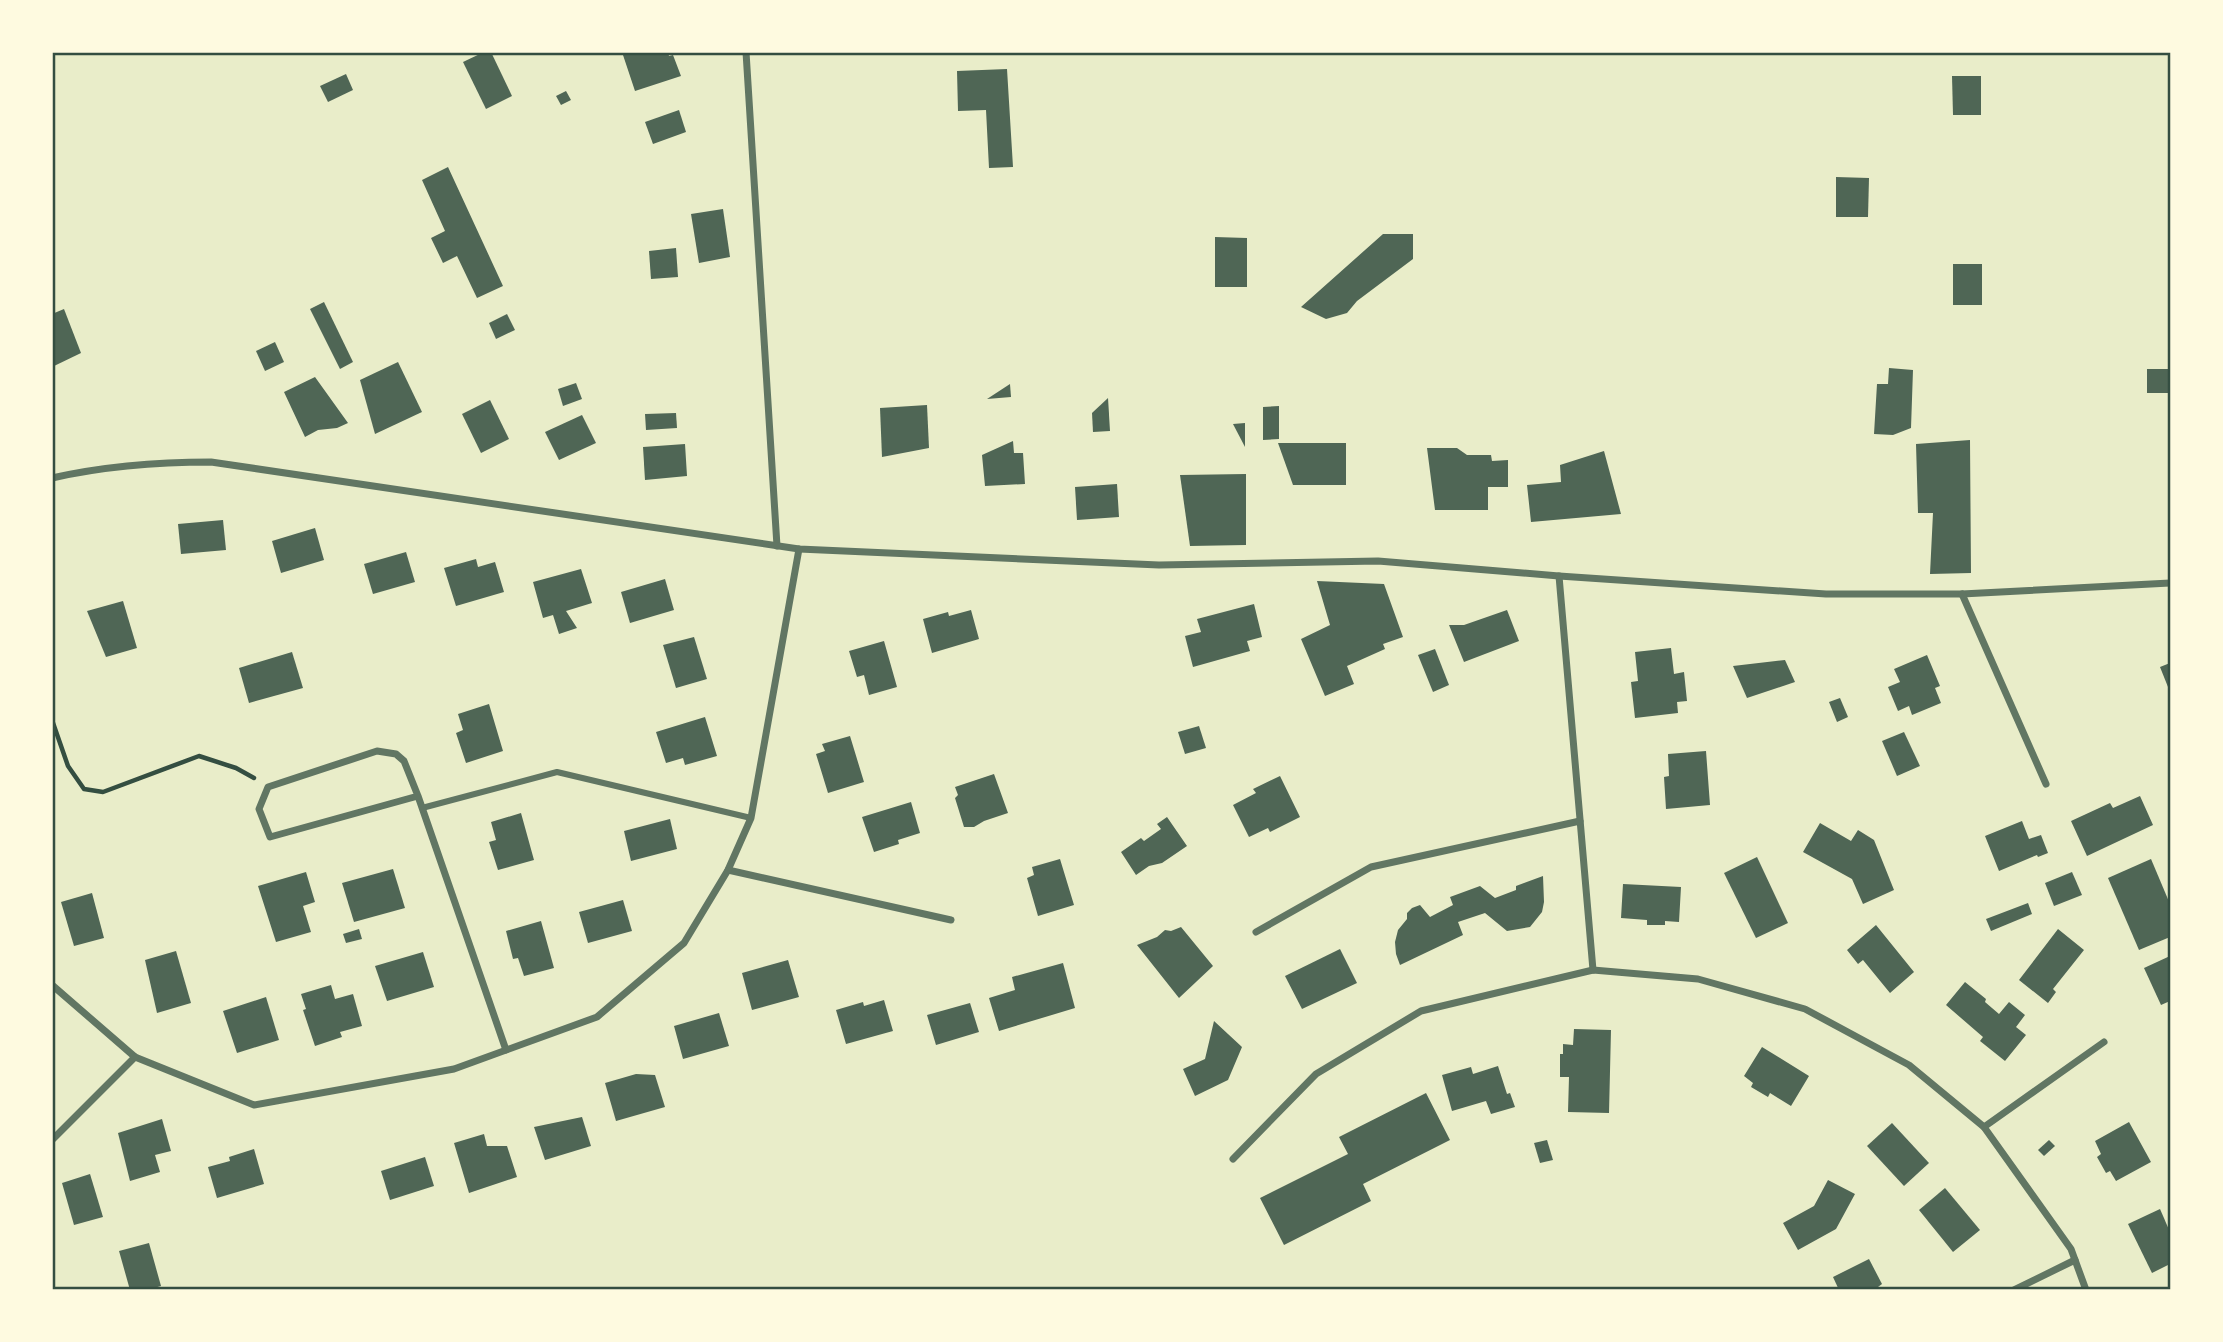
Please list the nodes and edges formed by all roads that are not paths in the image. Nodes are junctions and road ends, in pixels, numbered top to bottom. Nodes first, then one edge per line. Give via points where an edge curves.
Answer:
1 (746, 52) edge
2 (52, 478) edge
3 (777, 546) junction
4 (799, 550) junction
5 (1559, 576) junction
6 (2171, 583) edge
7 (1962, 594) junction
8 (2046, 784) dead end
9 (418, 796) junction
10 (422, 808) junction
11 (751, 818) junction
12 (1580, 821) junction
13 (728, 870) junction
14 (951, 920) dead end
15 (1256, 932) dead end
16 (1593, 970) junction
17 (52, 985) edge
18 (2104, 1042) dead end
19 (506, 1050) junction
20 (135, 1057) junction
21 (1984, 1127) junction
22 (52, 1140) edge
23 (1233, 1159) dead end
24 (2075, 1260) junction
25 (2014, 1290) edge
26 (2086, 1290) edge

1 - 3 street
2 - 3 street via 152,463 211,462
3 - 4 street
4 - 5 street via 1158,565 1378,561
4 - 11 street
5 - 7 street via 1826,594
5 - 12 street
6 - 7 street
7 - 8 street
9 - 9 street via 404,761 396,754 377,751 268,787 259,809 270,837
9 - 10 street
10 - 11 street via 557,772
10 - 19 street
11 - 13 street
12 - 15 street via 1371,867
12 - 16 street
13 - 14 street
13 - 19 street via 684,943 597,1017
16 - 21 street via 1698,979 1805,1009 1909,1065
16 - 23 street via 1421,1011 1316,1074
17 - 20 street
18 - 21 street
19 - 20 street via 454,1069 254,1105
20 - 22 street
21 - 24 street
24 - 25 street
24 - 26 street

